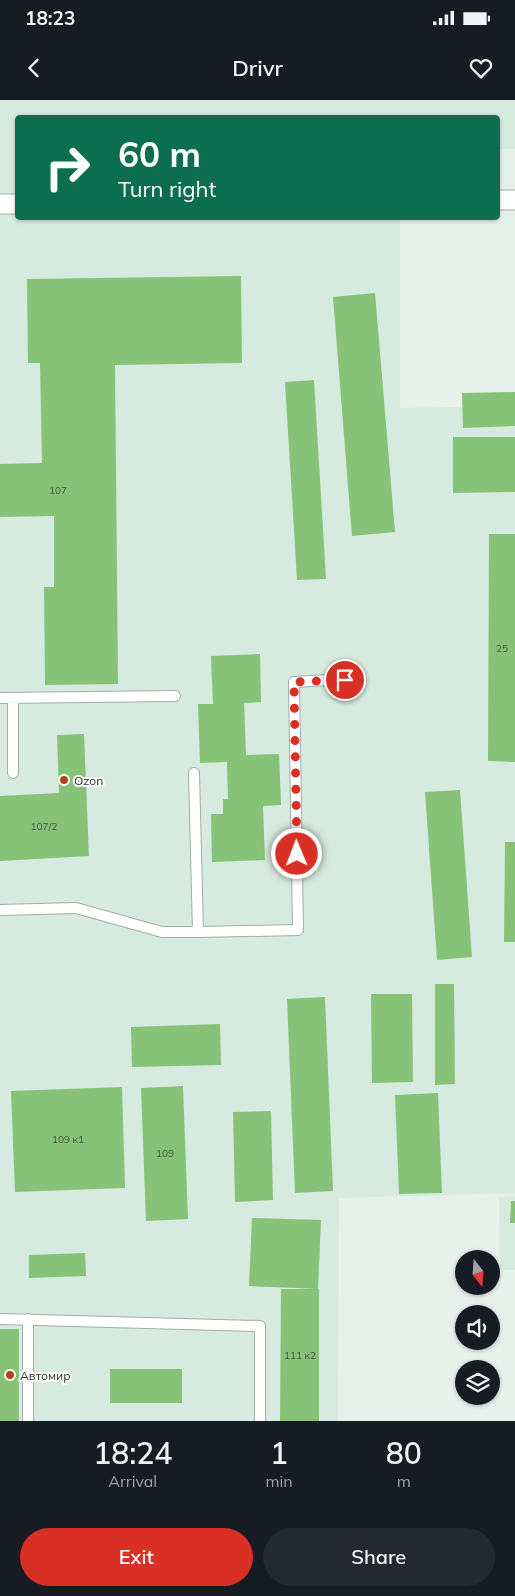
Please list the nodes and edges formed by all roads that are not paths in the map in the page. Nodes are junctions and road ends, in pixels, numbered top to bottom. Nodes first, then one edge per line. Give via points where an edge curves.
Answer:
1 (500, 200) edge
2 (515, 200) edge
3 (0, 204) edge
4 (15, 204) edge
5 (345, 680) dead end
6 (174, 696) dead end
7 (0, 698) edge
8 (13, 698) junction
9 (13, 773) dead end
10 (194, 773) dead end
11 (0, 910) edge
12 (198, 932) junction
13 (0, 1319) edge
14 (28, 1319) junction
15 (28, 1421) edge
16 (260, 1421) edge

1 - 2 street
3 - 4 street
5 - 12 lane via 294,682 298,930
6 - 8 lane
7 - 8 lane
8 - 9 lane
10 - 12 lane
11 - 12 lane via 76,908 162,932
13 - 14 lane
14 - 15 lane
14 - 16 lane via 260,1326

